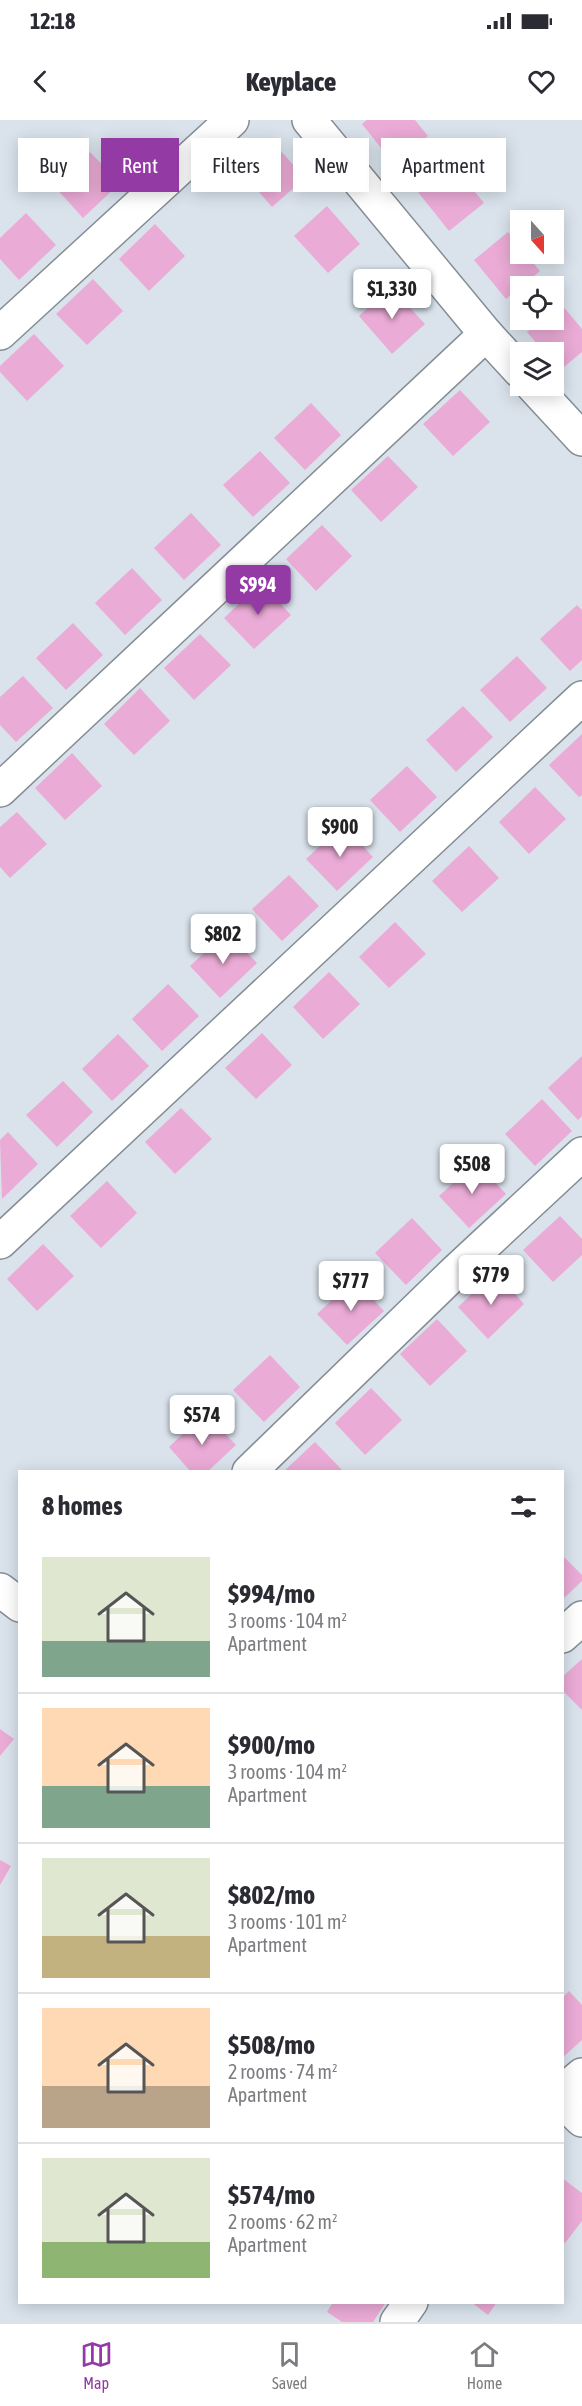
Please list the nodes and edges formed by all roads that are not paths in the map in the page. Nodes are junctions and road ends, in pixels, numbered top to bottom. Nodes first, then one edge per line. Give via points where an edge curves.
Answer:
1 (232, 120) edge
2 (309, 120) edge
3 (0, 333) edge
4 (486, 334) junction
5 (510, 360) edge
6 (542, 396) edge
7 (582, 439) edge
8 (582, 698) edge
9 (0, 790) edge
10 (582, 1154) edge
11 (0, 1242) edge
12 (251, 1470) edge
13 (0, 1590) edge
14 (18, 1604) edge
15 (582, 1618) edge
16 (564, 1634) edge
17 (582, 2075) edge
18 (564, 2090) edge
19 (564, 2104) edge
20 (582, 2120) edge
21 (410, 2304) edge
22 (397, 2322) edge

1 - 3 street
2 - 4 street
4 - 5 street
4 - 9 street
6 - 7 street
8 - 11 street
10 - 12 street
13 - 14 street
15 - 16 street
17 - 18 street
19 - 20 street
21 - 22 street

